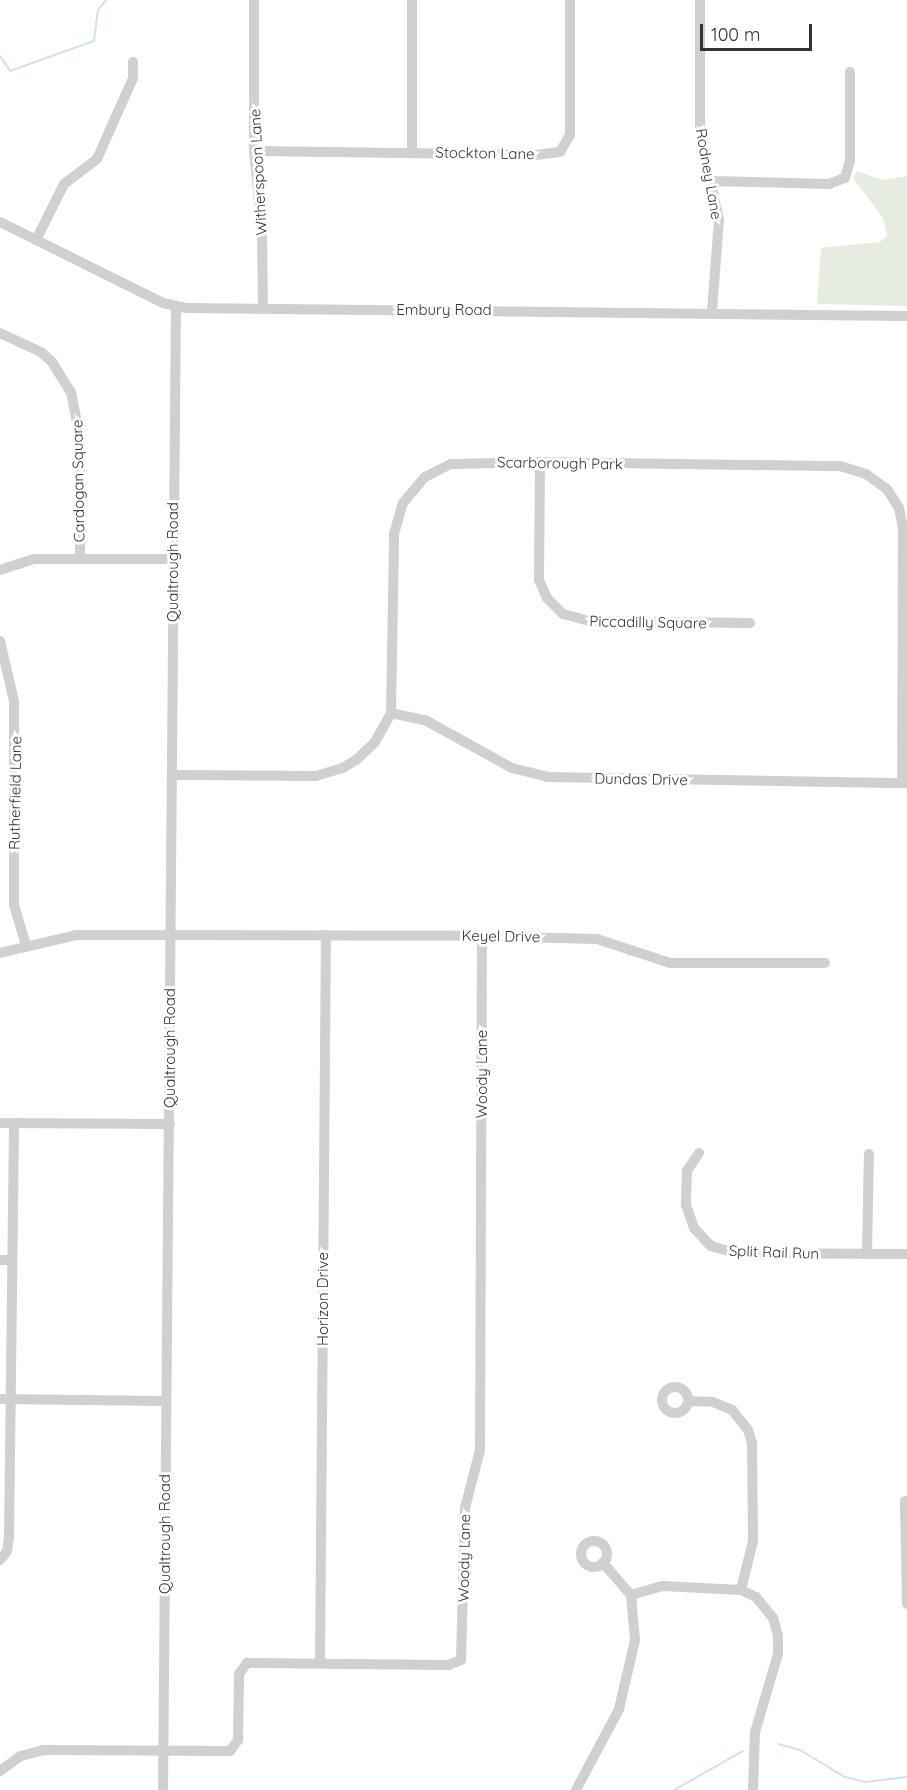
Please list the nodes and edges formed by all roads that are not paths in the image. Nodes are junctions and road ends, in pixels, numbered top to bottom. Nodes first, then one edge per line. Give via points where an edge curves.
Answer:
1 (254, 0) edge
2 (412, 0) edge
3 (570, 0) edge
4 (700, 0) edge
5 (133, 62) dead end
6 (850, 72) dead end
7 (254, 151) junction
8 (412, 152) junction
9 (712, 181) junction
10 (0, 222) edge
11 (36, 240) junction
12 (176, 306) junction
13 (263, 309) junction
14 (712, 312) junction
15 (907, 316) edge
16 (0, 333) edge
17 (540, 462) junction
18 (80, 559) junction
19 (173, 559) junction
20 (0, 570) edge
21 (750, 624) dead end
22 (0, 641) edge
23 (390, 713) junction
24 (172, 775) junction
25 (905, 783) edge
26 (326, 935) junction
27 (171, 936) junction
28 (482, 936) junction
29 (26, 945) junction
30 (0, 953) edge
31 (825, 963) dead end
32 (0, 1123) edge
33 (14, 1123) junction
34 (170, 1124) junction
35 (699, 1153) dead end
36 (869, 1154) dead end
37 (867, 1254) junction
38 (907, 1254) edge
39 (0, 1260) edge
40 (12, 1260) junction
41 (5, 1399) edge
42 (166, 1401) junction
43 (688, 1401) dead end
44 (905, 1501) dead end
45 (4, 1537) edge
46 (0, 1560) edge
47 (603, 1563) dead end
48 (741, 1590) junction
49 (631, 1595) junction
50 (907, 1604) edge
51 (320, 1663) junction
52 (163, 1751) junction
53 (0, 1771) edge
54 (163, 1790) edge
55 (576, 1790) edge
56 (753, 1790) edge

1 - 7 street, Witherspoon Lane
2 - 8 street
3 - 8 street, Stockton Lane via 570,135 566,148 536,155
4 - 9 street, Rodney Lane via 700,135
5 - 11 street via 133,78 97,159 64,184
6 - 9 street via 850,161 845,178 830,184
7 - 8 street, Stockton Lane
7 - 13 street, Witherspoon Lane via 262,231
9 - 14 street, Rodney Lane via 719,220
10 - 11 street, Embury Road
11 - 12 street, Embury Road
12 - 13 street, Embury Road
12 - 19 street, Qualtrough Road
13 - 14 street, Embury Road
14 - 15 street, Embury Road
16 - 18 street, Cardogan Square via 41,352 71,392 80,438
17 - 21 street, Piccadilly Square via 539,580 547,598 563,614 590,621
17 - 23 street, Scarborough Park via 451,464 425,477 403,503 394,534
17 - 25 street, Scarborough Park via 840,466 866,474 887,489 899,508 903,528
18 - 19 street
18 - 20 street via 34,559
19 - 24 street, Qualtrough Road
22 - 29 street, Rutherfield Lane via 14,701 14,904
23 - 24 street, Scarborough Park via 383,731 367,751 330,773
23 - 25 street, Dundas Drive via 442,727 512,768 547,777
24 - 27 street, Qualtrough Road
26 - 27 street, Keyel Drive
26 - 28 street, Keyel Drive
26 - 51 street, Horizon Drive
27 - 29 street, Keyel Drive via 62,936
27 - 34 street, Qualtrough Road
28 - 31 street, Keyel Drive via 597,939 670,963
28 - 51 street, Woody Lane via 480,1450 465,1508 463,1655 459,1662 448,1665
29 - 30 street, Keyel Drive
32 - 33 street
33 - 34 street
33 - 40 street
34 - 42 street, Qualtrough Road
35 - 37 street, Split Rail Run via 687,1171 686,1205 694,1228 711,1246 735,1252
36 - 37 street
37 - 38 street, Split Rail Run
39 - 40 street
40 - 41 street
41 - 42 street
41 - 45 street
42 - 52 street, Qualtrough Road
43 - 48 street via 713,1402 732,1410 748,1430 752,1443 753,1541
44 - 50 street
45 - 46 street via 8,1551
47 - 49 street
48 - 49 street via 663,1586
48 - 56 street via 762,1603 778,1635 775,1665 755,1732
49 - 55 street via 635,1640 626,1688
51 - 52 street, Woody Lane via 243,1664 235,1747 220,1752
52 - 53 street via 43,1750 21,1756
52 - 54 street, Qualtrough Road

